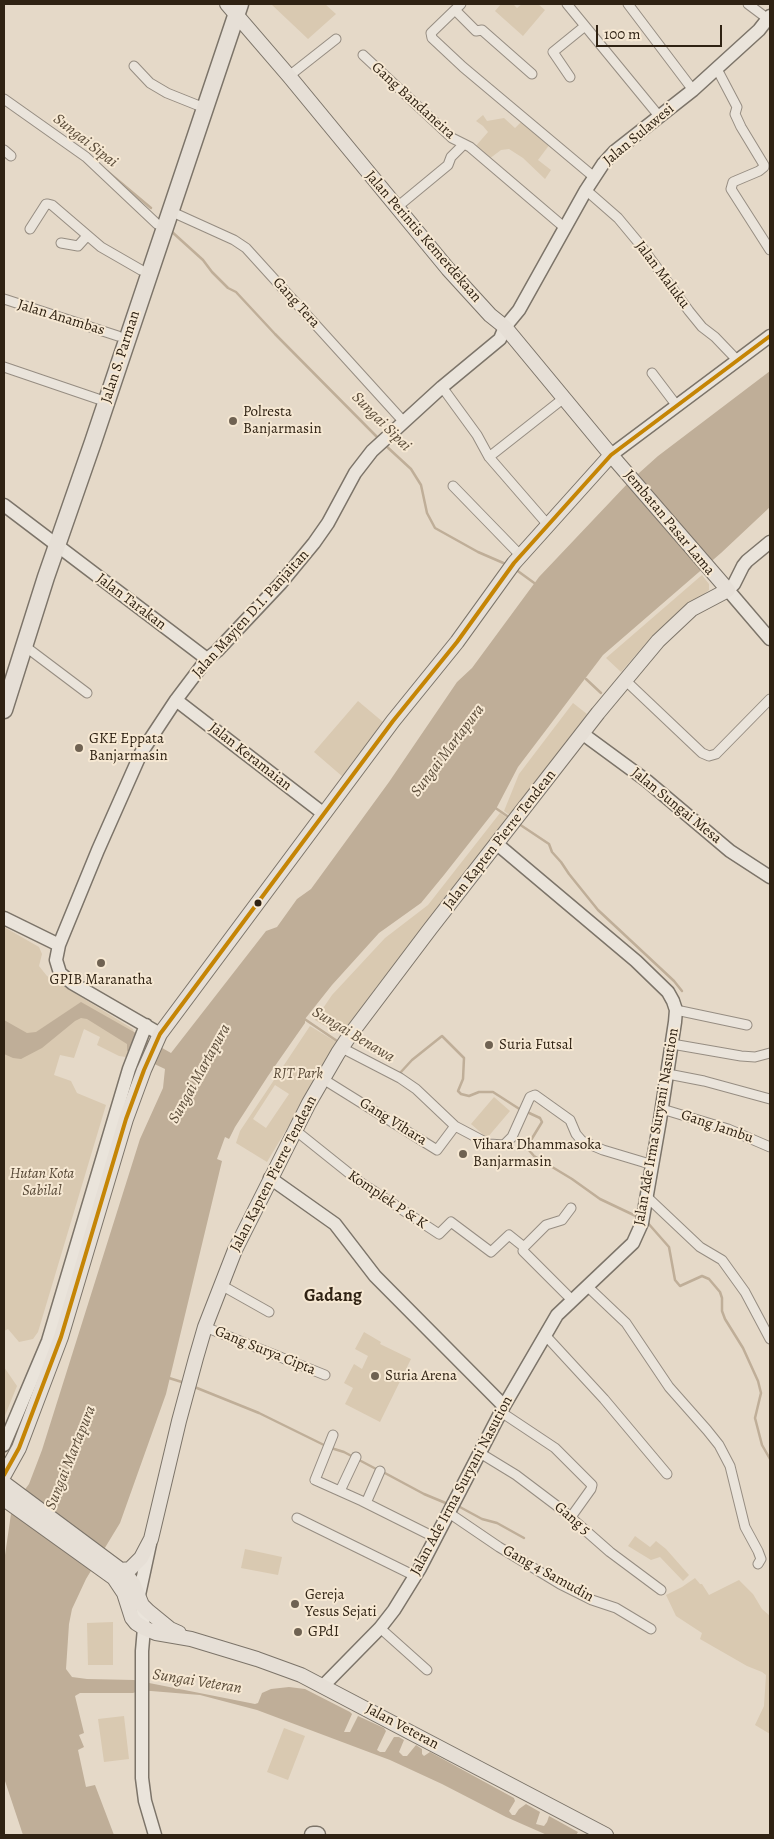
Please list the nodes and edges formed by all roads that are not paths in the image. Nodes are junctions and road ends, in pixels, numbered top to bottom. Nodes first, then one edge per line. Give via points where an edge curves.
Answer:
1 (567, 4) edge
2 (628, 4) edge
3 (748, 4) edge
4 (233, 7) edge
5 (458, 7) edge
6 (769, 17) edge
7 (585, 26) junction
8 (336, 39) dead end
9 (363, 55) dead end
10 (134, 66) dead end
11 (717, 69) junction
12 (532, 74) dead end
13 (289, 76) junction
14 (570, 77) dead end
15 (693, 90) junction
16 (4, 99) edge
17 (197, 105) junction
18 (660, 116) junction
19 (464, 144) junction
20 (594, 176) junction
21 (586, 190) junction
22 (169, 204) junction
23 (396, 208) junction
24 (157, 224) junction
25 (565, 228) junction
26 (30, 229) dead end
27 (87, 236) junction
28 (61, 243) dead end
29 (770, 250) edge
30 (141, 270) junction
31 (4, 300) edge
32 (125, 327) junction
33 (505, 327) junction
34 (770, 336) edge
35 (738, 361) junction
36 (4, 367) edge
37 (652, 373) dead end
38 (442, 387) junction
39 (564, 398) junction
40 (98, 399) junction
41 (677, 406) junction
42 (403, 421) junction
43 (611, 455) junction
44 (489, 457) junction
45 (453, 486) dead end
46 (4, 506) edge
47 (548, 525) junction
48 (770, 542) edge
49 (52, 543) junction
50 (518, 559) junction
51 (728, 590) junction
52 (27, 637) junction
53 (770, 639) edge
54 (207, 659) junction
55 (4, 678) edge
56 (625, 680) junction
57 (87, 693) dead end
58 (770, 699) edge
59 (176, 700) junction
60 (4, 710) edge
61 (582, 734) junction
62 (324, 814) junction
63 (497, 844) junction
64 (770, 877) edge
65 (4, 918) edge
66 (60, 945) junction
67 (676, 1010) junction
68 (746, 1025) dead end
69 (144, 1030) junction
70 (159, 1037) junction
71 (672, 1044) junction
72 (344, 1045) junction
73 (770, 1053) edge
74 (668, 1074) junction
75 (323, 1079) junction
76 (770, 1099) edge
77 (662, 1109) junction
78 (455, 1126) junction
79 (295, 1130) junction
80 (770, 1147) edge
81 (653, 1165) junction
82 (270, 1178) junction
83 (646, 1196) junction
84 (571, 1208) dead end
85 (524, 1247) junction
86 (220, 1285) junction
87 (587, 1286) junction
88 (572, 1300) junction
89 (269, 1312) dead end
90 (205, 1328) junction
91 (545, 1335) junction
92 (770, 1339) edge
93 (325, 1375) dead end
94 (503, 1409) junction
95 (333, 1435) dead end
96 (4, 1445) edge
97 (480, 1453) junction
98 (356, 1457) dead end
99 (380, 1471) dead end
100 (666, 1474) dead end
101 (4, 1475) edge
102 (4, 1484) edge
103 (340, 1491) junction
104 (10, 1498) edge
105 (366, 1503) junction
106 (449, 1513) junction
107 (571, 1517) junction
108 (297, 1518) dead end
109 (436, 1538) junction
110 (151, 1539) junction
111 (758, 1564) dead end
112 (119, 1572) junction
113 (415, 1576) junction
114 (661, 1590) dead end
115 (141, 1600) junction
116 (144, 1628) junction
117 (380, 1628) junction
118 (651, 1630) dead end
119 (191, 1639) junction
120 (427, 1670) dead end
121 (324, 1686) junction
122 (154, 1835) edge
123 (313, 1835) edge
124 (318, 1835) edge
125 (606, 1835) edge

1 - 7 street
2 - 15 street
3 - 6 street
4 - 13 main road, Jalan Perintis Kemerdekaan
4 - 17 highway, Jalan S. Parman
4 - 22 highway, Jalan S. Parman
5 - 12 street via 476,31 482,30
5 - 20 street via 431,34 432,38
6 - 11 main road, Jalan Sulawesi
7 - 14 street via 553,52
7 - 18 street
8 - 13 street
9 - 19 street, Gang Bandaneira via 452,138
10 - 17 street via 150,83
11 - 15 main road, Jalan Sulawesi
11 - 29 street via 737,107 735,114 741,127 764,165 759,171 733,182 731,189
13 - 23 main road, Jalan Perintis Kemerdekaan
15 - 18 main road, Jalan Sulawesi
16 - 24 street via 86,157
17 - 22 highway, Jalan S. Parman
18 - 20 main road, Jalan Sulawesi via 614,152
19 - 23 street, Gang Bandaneira via 448,165
19 - 25 street, Gang Bandaneira
20 - 21 main road, Jalan Sulawesi
21 - 25 main road, Jalan Sulawesi
21 - 35 street, Jalan Maluku via 618,218 702,327 716,336
22 - 24 highway, Jalan S. Parman
22 - 32 highway, Jalan S. Parman
22 - 42 street, Gang Tera via 246,248
23 - 33 main road, Jalan Perintis Kemerdekaan via 490,315
24 - 30 highway, Jalan S. Parman
25 - 33 main road, Jalan Sulawesi via 519,310
26 - 27 street via 48,204
27 - 28 street via 78,246
27 - 30 street
30 - 32 highway, Jalan S. Parman
31 - 32 street, Jalan Anambas
32 - 40 highway, Jalan S. Parman
32 - 49 highway, Jalan S. Parman
33 - 38 main road, Jalan Mayjen D.I. Panjaitan via 492,347
33 - 39 main road, Jalan Perintis Kemerdekaan
34 - 35 main road
35 - 41 main road
36 - 40 street
37 - 41 street
38 - 42 main road, Jalan Mayjen D.I. Panjaitan
38 - 44 street
39 - 43 main road, Jalan Perintis Kemerdekaan
39 - 44 street
40 - 49 highway, Jalan S. Parman
41 - 43 main road
42 - 54 main road, Jalan Mayjen D.I. Panjaitan via 355,473 314,543 281,583
43 - 47 main road
43 - 51 main road, Jembatan Pasar Lama
44 - 47 street
45 - 50 street
46 - 49 main road, Jalan Tarakan
47 - 50 main road
48 - 51 main road via 742,566
49 - 52 highway, Jalan S. Parman
49 - 54 main road, Jalan Tarakan
49 - 55 highway, Jalan S. Parman
50 - 62 main road
51 - 53 main road
51 - 56 main road, Jalan Kapten Pierre Tendean via 692,609
52 - 57 street via 26,647
52 - 60 highway, Jalan S. Parman
54 - 59 main road, Jalan Mayjen D.I. Panjaitan
56 - 58 street via 707,755 716,754
56 - 61 main road, Jalan Kapten Pierre Tendean
59 - 62 main road, Jalan Keramaian
59 - 66 main road, Jalan Mayjen D.I. Panjaitan via 141,753 123,791
61 - 63 main road, Jalan Kapten Pierre Tendean
61 - 64 main road, Jalan Sungai Mesa via 647,780 730,851
62 - 70 main road
63 - 67 main road, Jalan Ade Irma Suryani Nasution via 636,961 668,992
63 - 72 main road, Jalan Kapten Pierre Tendean
65 - 66 main road
66 - 69 main road, Jalan Mayjen D.I. Panjaitan via 56,960 60,973
67 - 68 street
67 - 71 main road, Jalan Ade Irma Suryani Nasution
69 - 70 main road, Jalan Mayjen D.I. Panjaitan
69 - 96 main road via 132,1058 48,1341
70 - 101 main road via 126,1119 61,1338 19,1448
71 - 73 street via 741,1056 756,1057
71 - 74 main road, Jalan Ade Irma Suryani Nasution
72 - 75 main road, Jalan Kapten Pierre Tendean
72 - 78 street via 416,1089
74 - 76 street
74 - 77 main road, Jalan Ade Irma Suryani Nasution
75 - 78 street, Gang Vihara via 437,1150
75 - 79 main road, Jalan Kapten Pierre Tendean
77 - 80 street, Gang Jambu via 728,1129
77 - 81 main road, Jalan Ade Irma Suryani Nasution
78 - 81 street via 489,1144 502,1146 512,1137 530,1097 535,1095 570,1120 582,1141
79 - 82 main road, Jalan Kapten Pierre Tendean
79 - 85 street, Komplek P & K via 360,1182 439,1234 451,1222 491,1252 509,1235
81 - 83 main road, Jalan Ade Irma Suryani Nasution
82 - 86 main road, Jalan Kapten Pierre Tendean
82 - 94 main road via 335,1224 375,1276
83 - 87 main road, Jalan Ade Irma Suryani Nasution via 633,1243
83 - 92 street via 700,1248 722,1260 745,1292
84 - 85 street via 562,1220 546,1225
85 - 88 street via 523,1251
86 - 89 street
86 - 90 main road, Jalan Kapten Pierre Tendean
87 - 88 main road, Jalan Ade Irma Suryani Nasution
87 - 111 street via 626,1323 669,1387 718,1445 730,1466 745,1527 761,1559
88 - 91 main road, Jalan Ade Irma Suryani Nasution via 557,1315
90 - 93 street, Gang Surya Cipta
90 - 110 main road, Jalan Kapten Pierre Tendean
91 - 94 main road, Jalan Ade Irma Suryani Nasution
91 - 100 street
94 - 97 main road, Jalan Ade Irma Suryani Nasution
94 - 107 street via 555,1448 592,1485
95 - 103 street via 315,1480
97 - 106 main road, Jalan Ade Irma Suryani Nasution
97 - 107 street, Gang 5 via 516,1475
98 - 103 street
99 - 105 street
102 - 104 main road
103 - 105 street
104 - 112 main road
105 - 109 street
106 - 109 main road, Jalan Ade Irma Suryani Nasution
106 - 118 street, Gang 4 Samudin via 560,1584 616,1608
107 - 114 street, Gang 5 via 610,1552
108 - 113 street
109 - 113 main road, Jalan Ade Irma Suryani Nasution
110 - 112 main road via 141,1558 130,1569
110 - 115 main road, Jalan Kapten Pierre Tendean
112 - 115 main road via 133,1583
112 - 116 main road via 132,1618
113 - 117 main road, Jalan Ade Irma Suryani Nasution
115 - 116 main road, Jalan Kapten Pierre Tendean
115 - 119 main road via 170,1629
116 - 119 main road
116 - 122 main road, Jalan Kapten Pierre Tendean via 142,1778 144,1800
117 - 120 street
117 - 121 main road, Jalan Ade Irma Suryani Nasution
119 - 121 main road, Jalan Veteran via 273,1664
121 - 125 main road, Jalan Veteran
123 - 124 highway

